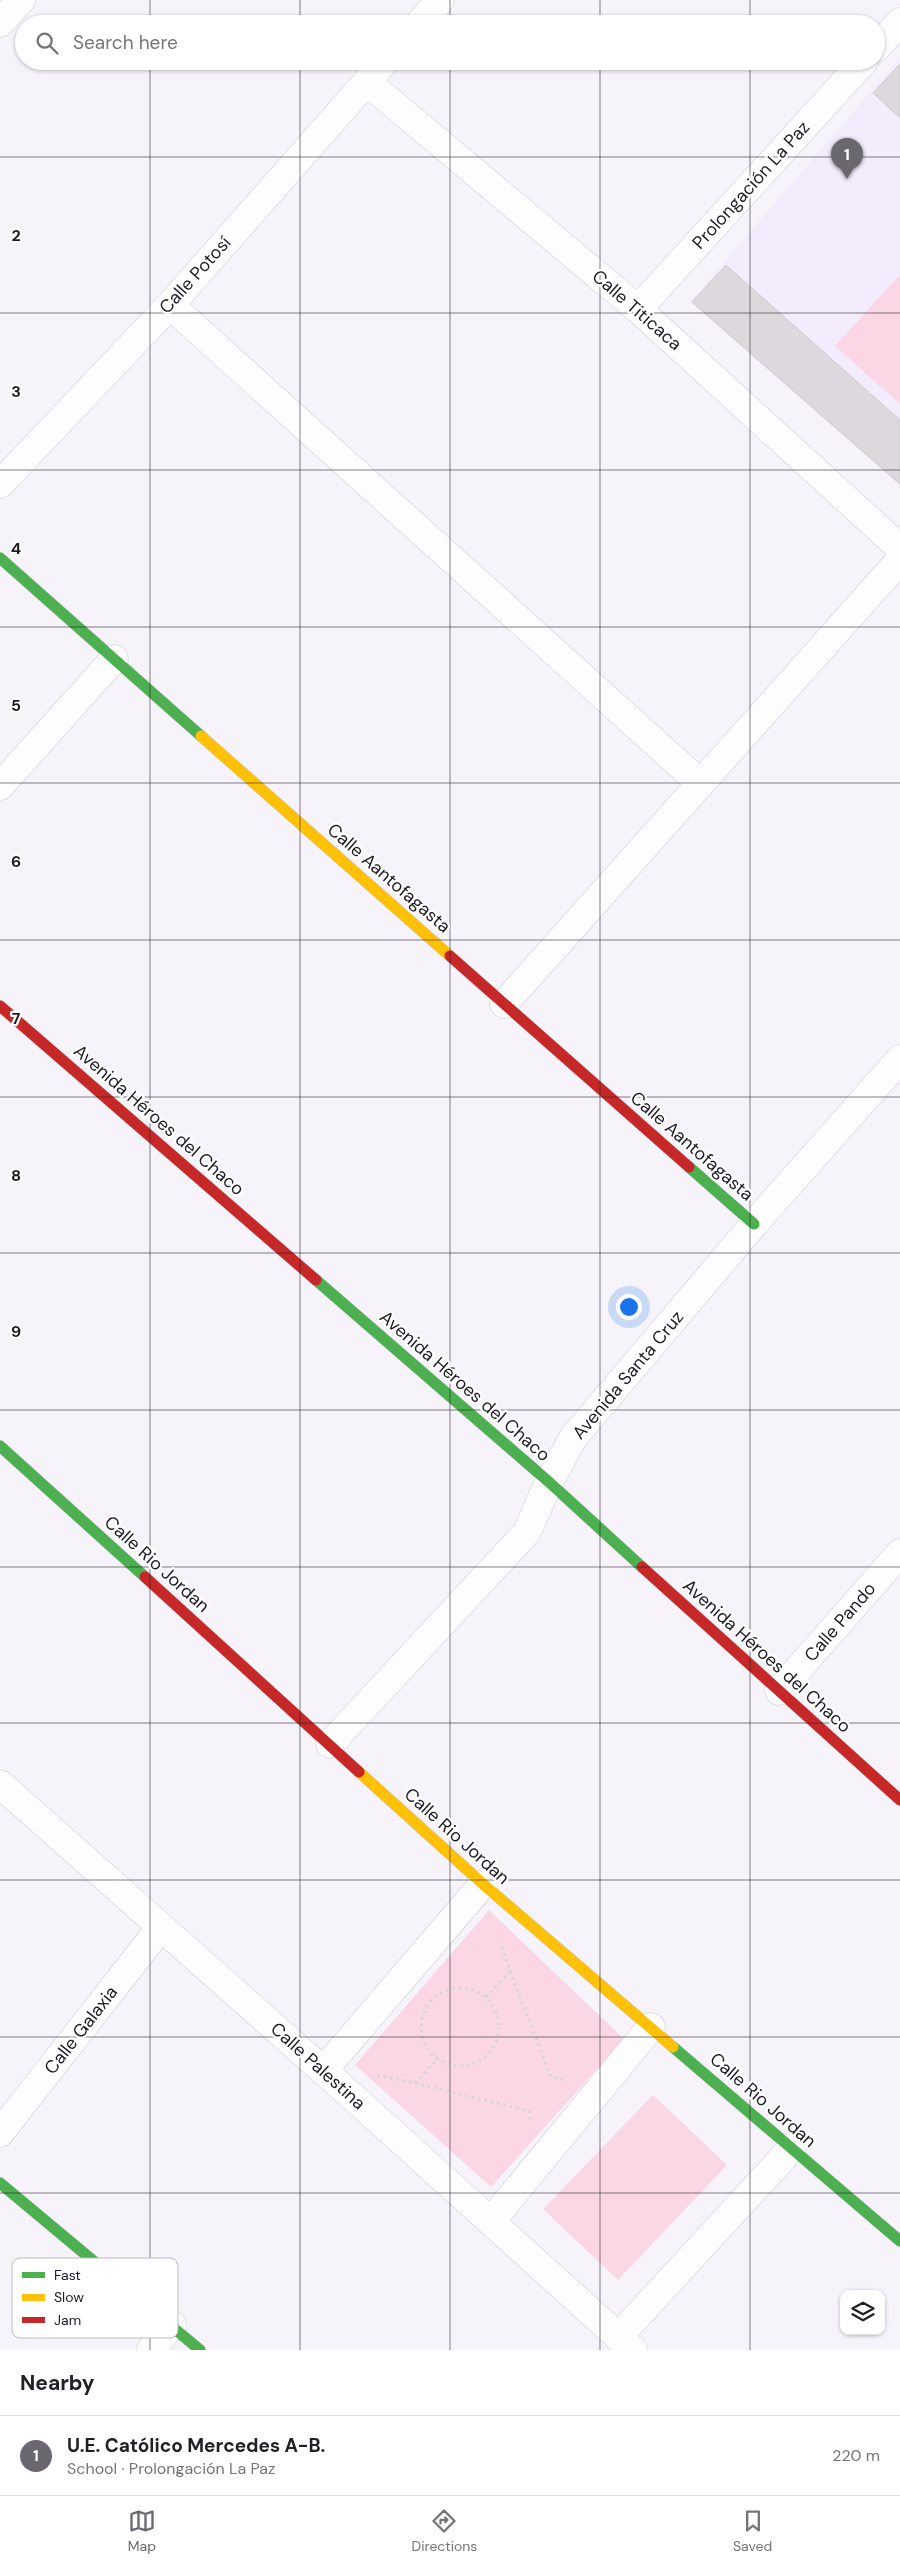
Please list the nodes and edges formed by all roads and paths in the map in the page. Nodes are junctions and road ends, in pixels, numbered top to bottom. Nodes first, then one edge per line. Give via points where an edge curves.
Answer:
1 (21, 0) edge
2 (440, 0) edge
3 (427, 15) edge
4 (900, 22) edge
5 (0, 23) edge
6 (885, 38) edge
7 (377, 70) edge
8 (856, 70) edge
9 (367, 82) junction
10 (170, 305) junction
11 (638, 309) junction
12 (0, 484) edge
13 (900, 548) edge
14 (0, 558) edge
15 (900, 560) edge
16 (114, 659) junction
17 (700, 783) junction
18 (0, 786) edge
19 (504, 1004) junction
20 (0, 1006) edge
21 (900, 1059) edge
22 (754, 1224) junction
23 (0, 1446) edge
24 (549, 1482) junction
25 (900, 1553) edge
26 (779, 1691) junction
27 (330, 1744) junction
28 (0, 1784) edge
29 (900, 1800) edge
30 (483, 1884) junction
31 (161, 1927) junction
32 (498, 1937) dead end
33 (510, 1972) junction
34 (486, 1997) junction
35 (651, 2027) junction
36 (438, 2058) junction
37 (323, 2071) junction
38 (415, 2083) junction
39 (574, 2085) dead end
40 (345, 2090) junction
41 (536, 2128) dead end
42 (0, 2134) edge
43 (792, 2148) junction
44 (0, 2183) edge
45 (491, 2221) junction
46 (900, 2241) edge
47 (91, 2258) edge
48 (178, 2330) edge
49 (161, 2338) edge
50 (625, 2343) edge
51 (151, 2350) edge
52 (200, 2350) edge

1 - 5 street
2 - 3 street
4 - 6 street
7 - 9 street, Calle Potosí
8 - 11 street, Prolongación La Paz
9 - 10 street, Calle Potosí
9 - 11 street, Calle Titicaca
10 - 12 street, Calle Potosí
10 - 17 street
11 - 13 street, Calle Titicaca
14 - 16 street, Calle Aantofagasta
15 - 17 street
16 - 18 street
16 - 19 street, Calle Aantofagasta
17 - 19 street
19 - 22 street, Calle Aantofagasta
20 - 24 street, Avenida Héroes del Chaco
21 - 22 street, Avenida Santa Cruz
22 - 24 street, Avenida Santa Cruz via 573,1438
23 - 27 street, Calle Rio Jordan
24 - 26 street, Avenida Héroes del Chaco
24 - 27 street, Avenida Santa Cruz via 527,1532
25 - 26 street, Calle Pando
26 - 29 street, Avenida Héroes del Chaco
27 - 30 street, Calle Rio Jordan
28 - 31 street, Calle Palestina
30 - 35 street, Calle Rio Jordan
30 - 37 street
31 - 37 street, Calle Palestina
31 - 42 street, Calle Galaxia
32 - 33 path
33 - 34 path
33 - 39 path via 551,2077
34 - 36 path via 494,2007 500,2031 489,2054 467,2065 454,2065
34 - 36 path via 463,1988 450,1989 428,2004 421,2029 424,2042
35 - 43 street, Calle Rio Jordan
35 - 45 street
36 - 38 path
37 - 40 street, Calle Palestina
38 - 40 path via 362,2071
38 - 41 path via 529,2111 531,2125
40 - 45 street, Calle Palestina
43 - 46 street, Calle Rio Jordan
43 - 50 street
44 - 47 street
45 - 50 street, Calle Palestina
48 - 52 street
49 - 51 street

